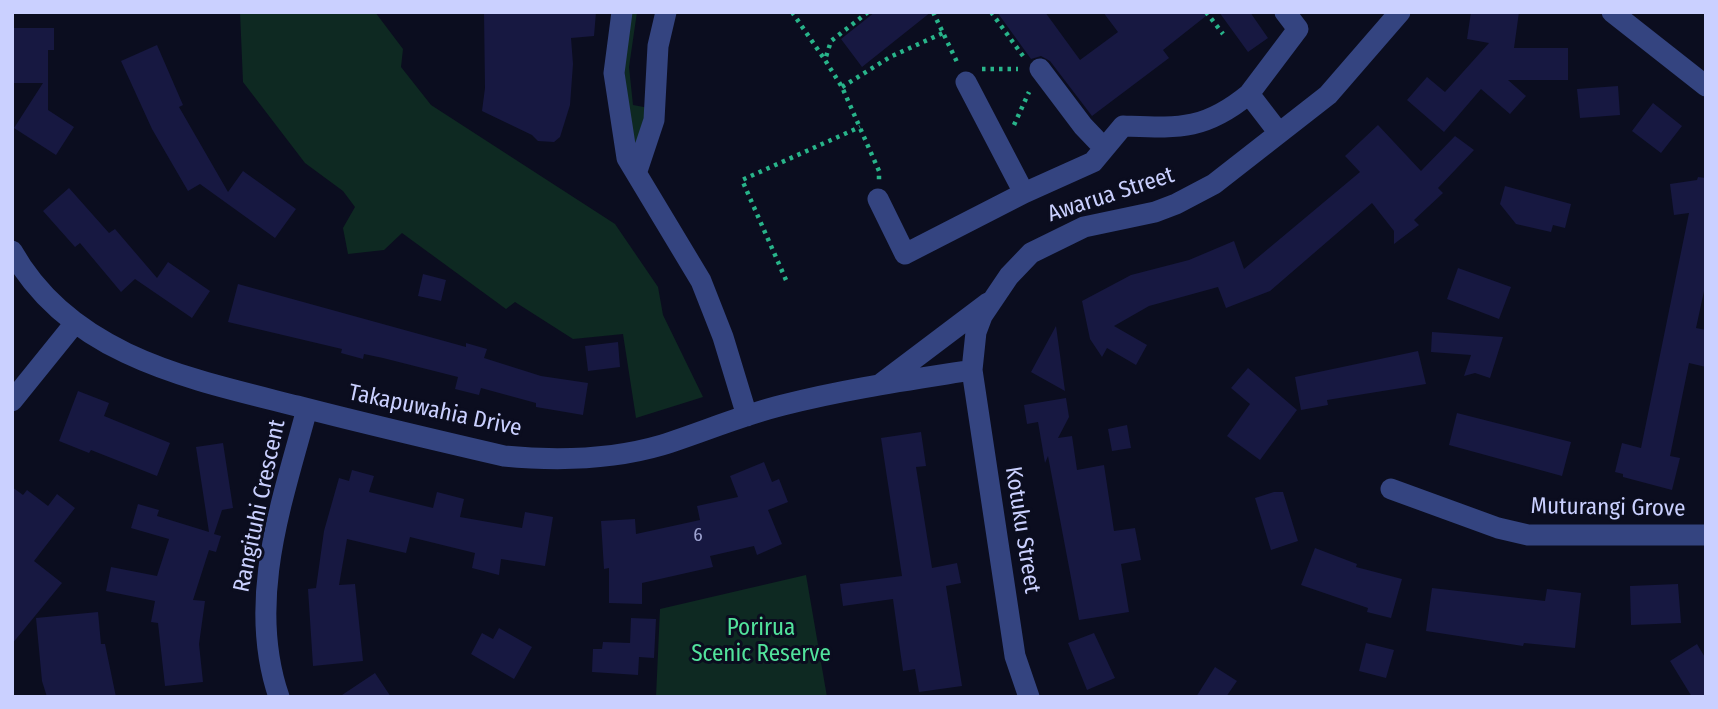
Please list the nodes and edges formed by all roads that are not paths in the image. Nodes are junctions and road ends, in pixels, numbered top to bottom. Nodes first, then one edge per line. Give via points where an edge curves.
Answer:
1 (622, 12) edge
2 (667, 12) edge
3 (1285, 12) edge
4 (1400, 12) edge
5 (1612, 12) edge
6 (1040, 69) road end
7 (963, 76) road end
8 (1706, 86) edge
9 (1249, 94) junction
10 (1279, 133) junction
11 (1104, 148) junction
12 (637, 171) junction
13 (1024, 193) junction
14 (878, 198) road end
15 (12, 251) edge
16 (990, 301) junction
17 (75, 323) junction
18 (972, 370) junction
19 (881, 384) junction
20 (12, 401) edge
21 (307, 409) junction
22 (747, 416) junction
23 (1391, 489) dead end
24 (1706, 535) edge
25 (279, 697) edge
26 (1029, 697) edge

1 - 12 street via 614,73 628,158
2 - 12 street via 658,46 654,121
3 - 9 street via 1298,29
4 - 10 street, Awarua Street via 1328,95
5 - 8 street
6 - 11 street
7 - 13 street
9 - 10 street
9 - 11 street via 1232,108 1187,128 1124,127
10 - 16 street, Awarua Street via 1214,184 1176,204 1084,227 1042,247 1009,276
11 - 13 street via 1093,162
12 - 22 street via 701,281
13 - 14 street via 905,254
15 - 17 street, Takapuwahia Drive via 39,289
16 - 18 street, Awarua Street via 976,332
16 - 19 street
17 - 20 street
17 - 21 street, Takapuwahia Drive via 138,361
18 - 19 street, Takapuwahia Drive
18 - 26 street, Kotuku Street via 1015,656
19 - 22 street, Takapuwahia Drive
21 - 22 street, Takapuwahia Drive via 504,456 537,459 619,455
21 - 25 street, Rangituhi Crescent via 267,580 264,628
23 - 24 street, Muturangi Grove via 1528,535

